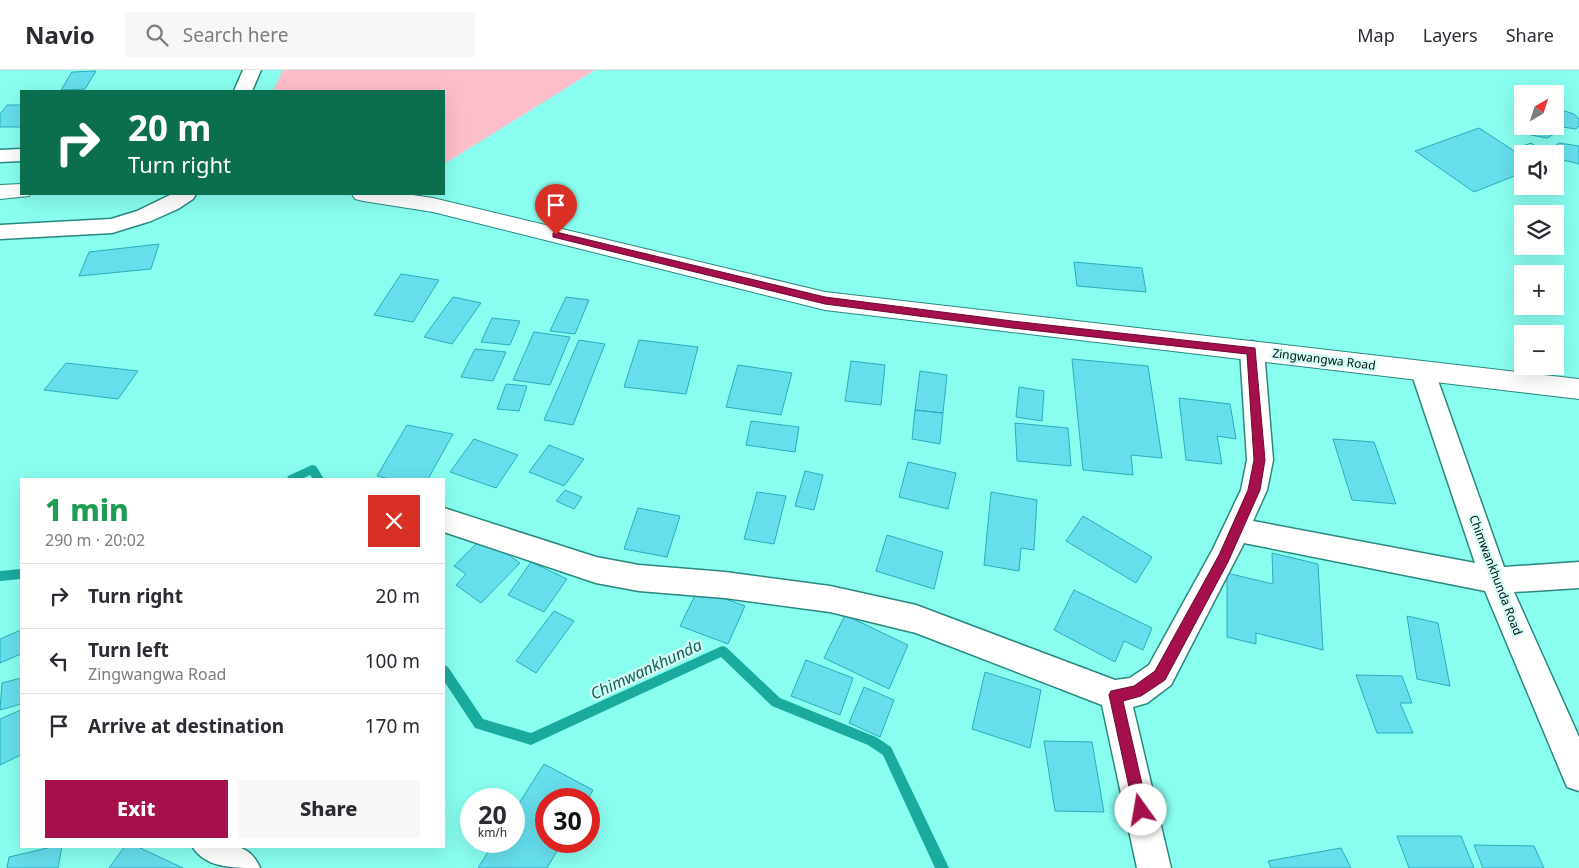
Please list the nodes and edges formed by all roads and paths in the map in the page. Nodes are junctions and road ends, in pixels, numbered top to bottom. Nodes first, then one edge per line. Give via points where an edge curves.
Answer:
1 (252, 70) edge
2 (243, 90) edge
3 (20, 155) edge
4 (0, 156) edge
5 (20, 191) edge
6 (0, 192) edge
7 (184, 195) edge
8 (369, 195) edge
9 (0, 232) edge
10 (1252, 350) junction
11 (1423, 372) junction
12 (1579, 389) edge
13 (445, 520) edge
14 (1237, 530) junction
15 (1579, 575) edge
16 (1495, 580) junction
17 (1115, 695) junction
18 (1579, 775) edge
19 (212, 848) edge
20 (243, 868) edge
21 (1154, 868) edge

1 - 2 street
3 - 4 street
5 - 6 street
7 - 9 street via 144,216 112,226
8 - 10 street, Zingwangwa Road via 433,205 825,301
10 - 11 street, Zingwangwa Road
10 - 14 street via 1260,460 1254,490
11 - 12 street, Zingwangwa Road
11 - 16 street, Chimwankhunda Road
13 - 17 street via 596,570 639,578 830,599 916,619
14 - 16 street
14 - 17 street via 1160,675 1136,692
15 - 16 street
16 - 18 street, Chimwankhunda Road
17 - 21 street
19 - 20 street

